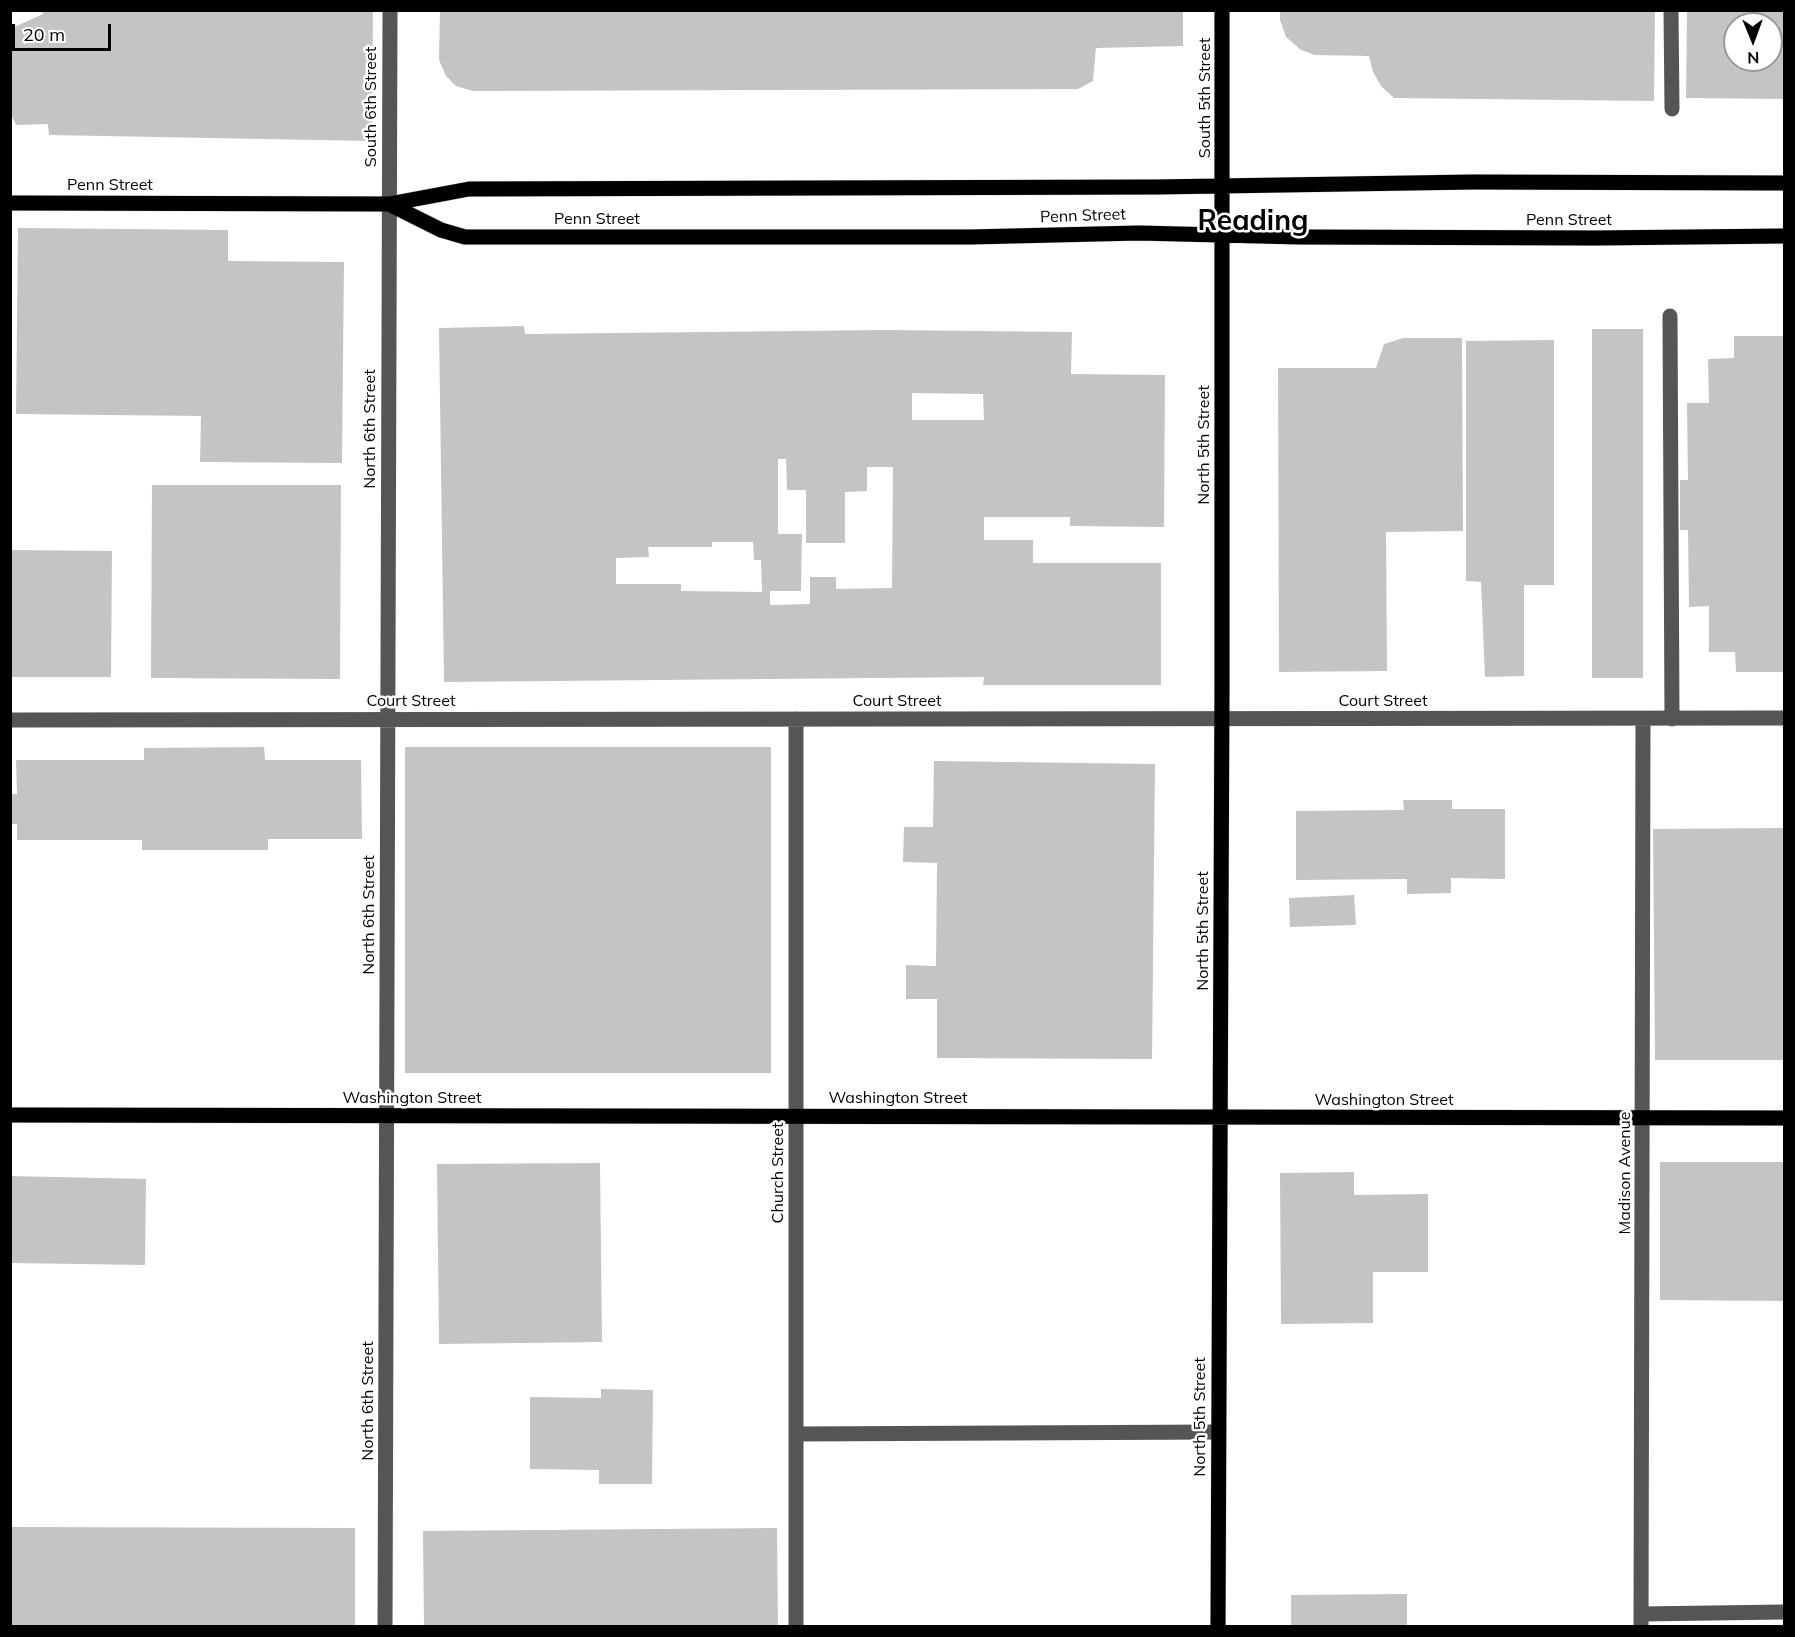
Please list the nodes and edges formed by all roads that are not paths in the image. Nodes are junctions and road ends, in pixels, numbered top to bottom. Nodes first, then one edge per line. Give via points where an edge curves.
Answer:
1 (390, 10) edge
2 (1222, 10) edge
3 (1671, 10) edge
4 (1672, 109) dead end
5 (1785, 183) edge
6 (1223, 186) junction
7 (10, 203) edge
8 (389, 204) junction
9 (1223, 236) junction
10 (1785, 236) edge
11 (1670, 316) dead end
12 (1785, 718) edge
13 (387, 719) junction
14 (796, 719) junction
15 (1222, 719) junction
16 (1643, 719) junction
17 (1672, 719) junction
18 (10, 720) edge
19 (10, 1115) edge
20 (387, 1116) junction
21 (796, 1116) junction
22 (1220, 1117) junction
23 (1785, 1118) edge
24 (1643, 1119) junction
25 (1218, 1432) junction
26 (796, 1434) junction
27 (1785, 1612) edge
28 (1641, 1620) edge
29 (385, 1626) edge
30 (796, 1626) edge
31 (1218, 1626) edge

1 - 8 street, South 6th Street
2 - 6 main road, South 5th Street
3 - 4 street
5 - 6 main road, Penn Street
6 - 8 main road, Penn Street via 469,189
6 - 9 main road, South 5th Street
7 - 8 main road, Penn Street
8 - 9 main road, Penn Street via 441,230 465,237 970,237 1138,232
8 - 13 street, North 6th Street
9 - 10 main road, Penn Street
9 - 15 main road, North 5th Street
11 - 17 street
12 - 17 street, Court Street
13 - 14 street, Court Street
13 - 18 street, Court Street
13 - 20 street, North 6th Street
14 - 15 street, Court Street
14 - 21 street, Church Street
15 - 16 street, Court Street
15 - 22 main road, North 5th Street
16 - 17 street, Court Street
16 - 24 street, Madison Avenue
19 - 20 main road, Washington Street
20 - 21 main road, Washington Street
20 - 29 street, North 6th Street
21 - 22 main road, Washington Street
21 - 26 street, Church Street
22 - 24 main road, Washington Street
22 - 25 main road, North 5th Street
23 - 24 main road, Washington Street
24 - 28 street, Madison Avenue
25 - 26 street
25 - 31 main road, North 5th Street
26 - 30 street, Church Street
27 - 28 street

